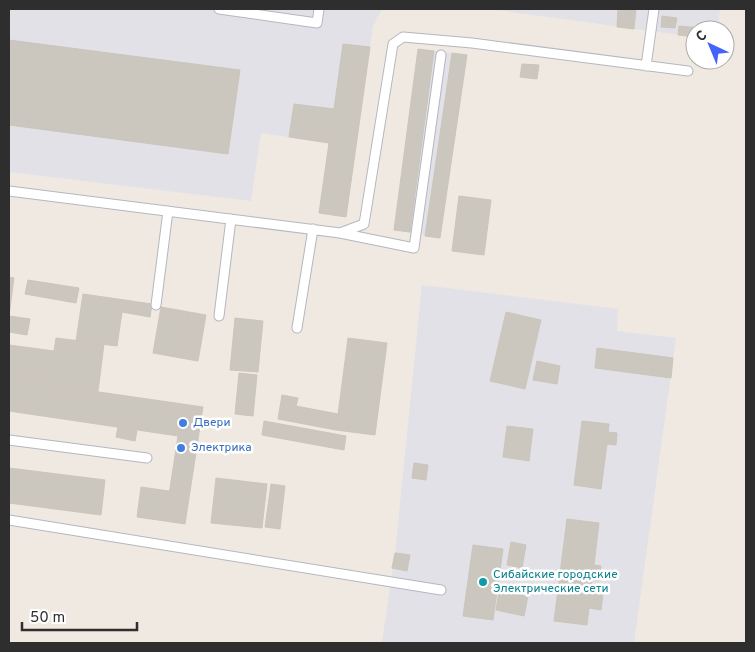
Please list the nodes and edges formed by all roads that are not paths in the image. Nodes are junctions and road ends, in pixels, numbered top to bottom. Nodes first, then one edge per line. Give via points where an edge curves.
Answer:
1 (219, 9) edge
2 (319, 9) edge
3 (654, 9) edge
4 (441, 55) dead end
5 (646, 66) junction
6 (688, 71) dead end
7 (9, 191) edge
8 (168, 211) junction
9 (231, 219) junction
10 (313, 229) junction
11 (340, 233) junction
12 (156, 305) dead end
13 (219, 316) dead end
14 (297, 328) dead end
15 (9, 440) edge
16 (147, 458) dead end
17 (9, 520) edge
18 (441, 590) dead end

1 - 2 lane via 317,23
3 - 5 lane
4 - 11 lane via 414,248
5 - 6 lane
5 - 11 lane via 403,37 393,44 364,224
7 - 8 lane
8 - 9 lane
8 - 12 lane
9 - 10 lane
9 - 13 lane
10 - 11 lane
10 - 14 lane
15 - 16 lane
17 - 18 lane

